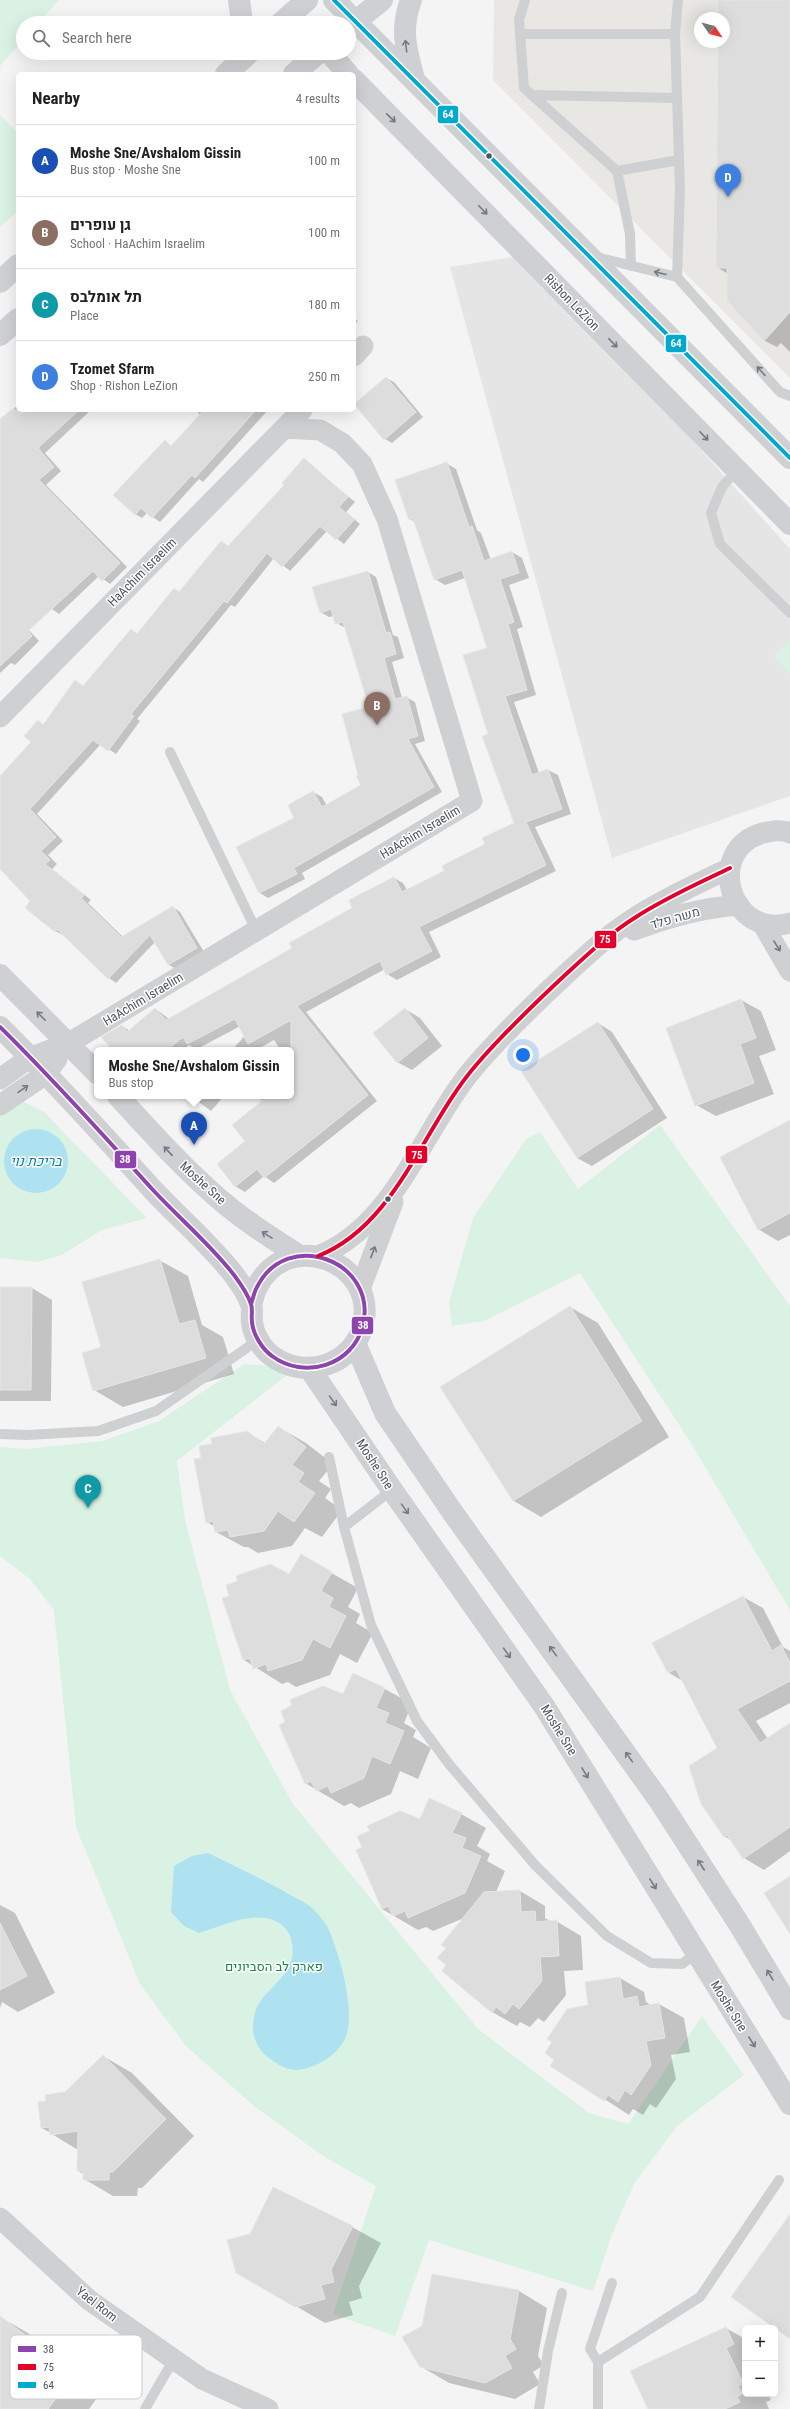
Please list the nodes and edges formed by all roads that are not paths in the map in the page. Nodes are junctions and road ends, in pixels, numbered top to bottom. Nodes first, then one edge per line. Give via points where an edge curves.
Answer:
1 (239, 0) edge
2 (334, 0) edge
3 (382, 0) edge
4 (411, 0) edge
5 (525, 0) edge
6 (678, 0) edge
7 (241, 16) edge
8 (347, 16) edge
9 (356, 22) edge
10 (356, 27) edge
11 (520, 34) junction
12 (675, 34) junction
13 (233, 60) edge
14 (242, 60) edge
15 (310, 60) edge
16 (336, 60) edge
17 (228, 72) edge
18 (229, 72) edge
19 (296, 72) edge
20 (346, 72) edge
21 (356, 84) edge
22 (416, 84) junction
23 (532, 95) junction
24 (363, 98) edge
25 (677, 98) junction
26 (679, 160) junction
27 (617, 171) junction
28 (587, 255) junction
29 (631, 266) junction
30 (16, 267) edge
31 (677, 277) junction
32 (0, 282) edge
33 (16, 321) edge
34 (0, 335) edge
35 (790, 396) edge
36 (300, 412) edge
37 (284, 428) junction
38 (790, 458) edge
39 (737, 470) junction
40 (790, 524) edge
41 (790, 613) edge
42 (0, 716) edge
43 (170, 752) dead end
44 (790, 833) edge
45 (730, 868) junction
46 (739, 906) junction
47 (762, 923) junction
48 (790, 923) edge
49 (256, 930) junction
50 (592, 951) junction
51 (790, 971) edge
52 (0, 975) edge
53 (0, 1027) edge
54 (69, 1043) junction
55 (31, 1057) junction
56 (94, 1070) edge
57 (46, 1074) junction
58 (0, 1079) edge
59 (121, 1099) edge
60 (0, 1105) edge
61 (405, 1174) junction
62 (309, 1256) junction
63 (360, 1289) junction
64 (251, 1304) junction
65 (258, 1340) junction
66 (355, 1343) junction
67 (310, 1369) junction
68 (0, 1434) edge
69 (329, 1457) dead end
70 (392, 1490) junction
71 (344, 1527) junction
72 (696, 1953) junction
73 (790, 2009) edge
74 (790, 2104) edge
75 (779, 2180) dead end
76 (0, 2218) edge
77 (612, 2283) dead end
78 (562, 2293) dead end
79 (139, 2335) edge
80 (142, 2337) edge
81 (174, 2360) junction
82 (598, 2362) junction
83 (144, 2409) edge
84 (268, 2409) edge
85 (539, 2409) edge
86 (598, 2409) edge

1 - 7 street
2 - 8 street
3 - 9 street
22 -> 4 street via 405,47 405,17
5 - 11 lane via 519,20
6 - 12 lane
10 - 22 street
11 - 12 lane
11 - 23 lane via 524,88
12 - 25 lane
13 - 17 street
14 - 18 street
15 - 19 street
16 - 20 street
21 - 24 street, Rishon LeZion
22 - 28 street
23 - 25 lane
23 - 27 lane
24 -> 39 street, Rishon LeZion via 420,146
25 - 26 lane
26 - 27 lane
26 - 31 lane
27 - 29 lane via 630,234
28 - 29 lane
28 - 38 street
31 -> 29 lane
30 - 32 street
35 -> 31 lane via 780,392
33 - 34 street
36 - 37 street, HaAchim Israelim
37 - 42 street, HaAchim Israelim
37 - 49 street, HaAchim Israelim via 320,430 342,443 362,464 387,519 472,801
39 - 40 street, Rishon LeZion
39 - 41 lane via 722,487 711,513 720,544
43 - 49 lane
44 - 45 street via 772,830 757,834 740,848
45 - 46 street via 729,883 733,898
45 - 50 street, משה פלד via 636,917
46 - 47 street via 743,912
46 - 50 street, משה פלד via 713,907 676,914 626,933
47 - 48 street
47 -> 51 street
49 - 54 street, HaAchim Israelim
50 - 61 street, משה פלד via 532,1006 476,1065 434,1123
54 -> 52 street
53 - 55 street
54 - 55 street
54 - 56 street
54 - 57 street
55 - 57 street
55 - 58 street
60 -> 57 street
57 - 64 street via 169,1207 209,1246 236,1277
62 -> 59 street, Moshe Sne via 260,1230 218,1199 173,1156
61 - 62 street, משה פלד via 374,1216 355,1236 336,1249
63 -> 61 street, משה פלד
62 - 63 street via 335,1262 350,1274
62 - 64 street via 282,1261 268,1272 257,1287
63 - 66 street via 364,1307 362,1326
64 - 65 street via 252,1323
65 - 67 street via 271,1355 287,1365
65 - 68 lane via 156,1411 98,1431
66 - 67 street via 342,1357 325,1366
73 -> 66 street via 740,1924 658,1800 453,1513 385,1413
67 -> 70 street, Moshe Sne
69 - 71 lane
70 - 71 lane
70 -> 72 street, Moshe Sne via 544,1706
71 - 72 lane via 371,1625 417,1721 449,1764 535,1865 607,1936 651,1963 682,1964
72 -> 74 street, Moshe Sne
75 - 82 lane via 700,2297
76 - 79 street, Yael Rom via 89,2300
77 - 82 lane via 590,2349
78 - 85 lane via 548,2351
80 - 81 street, Yael Rom
81 - 83 lane
81 - 84 street, Yael Rom via 202,2379
82 - 86 lane

